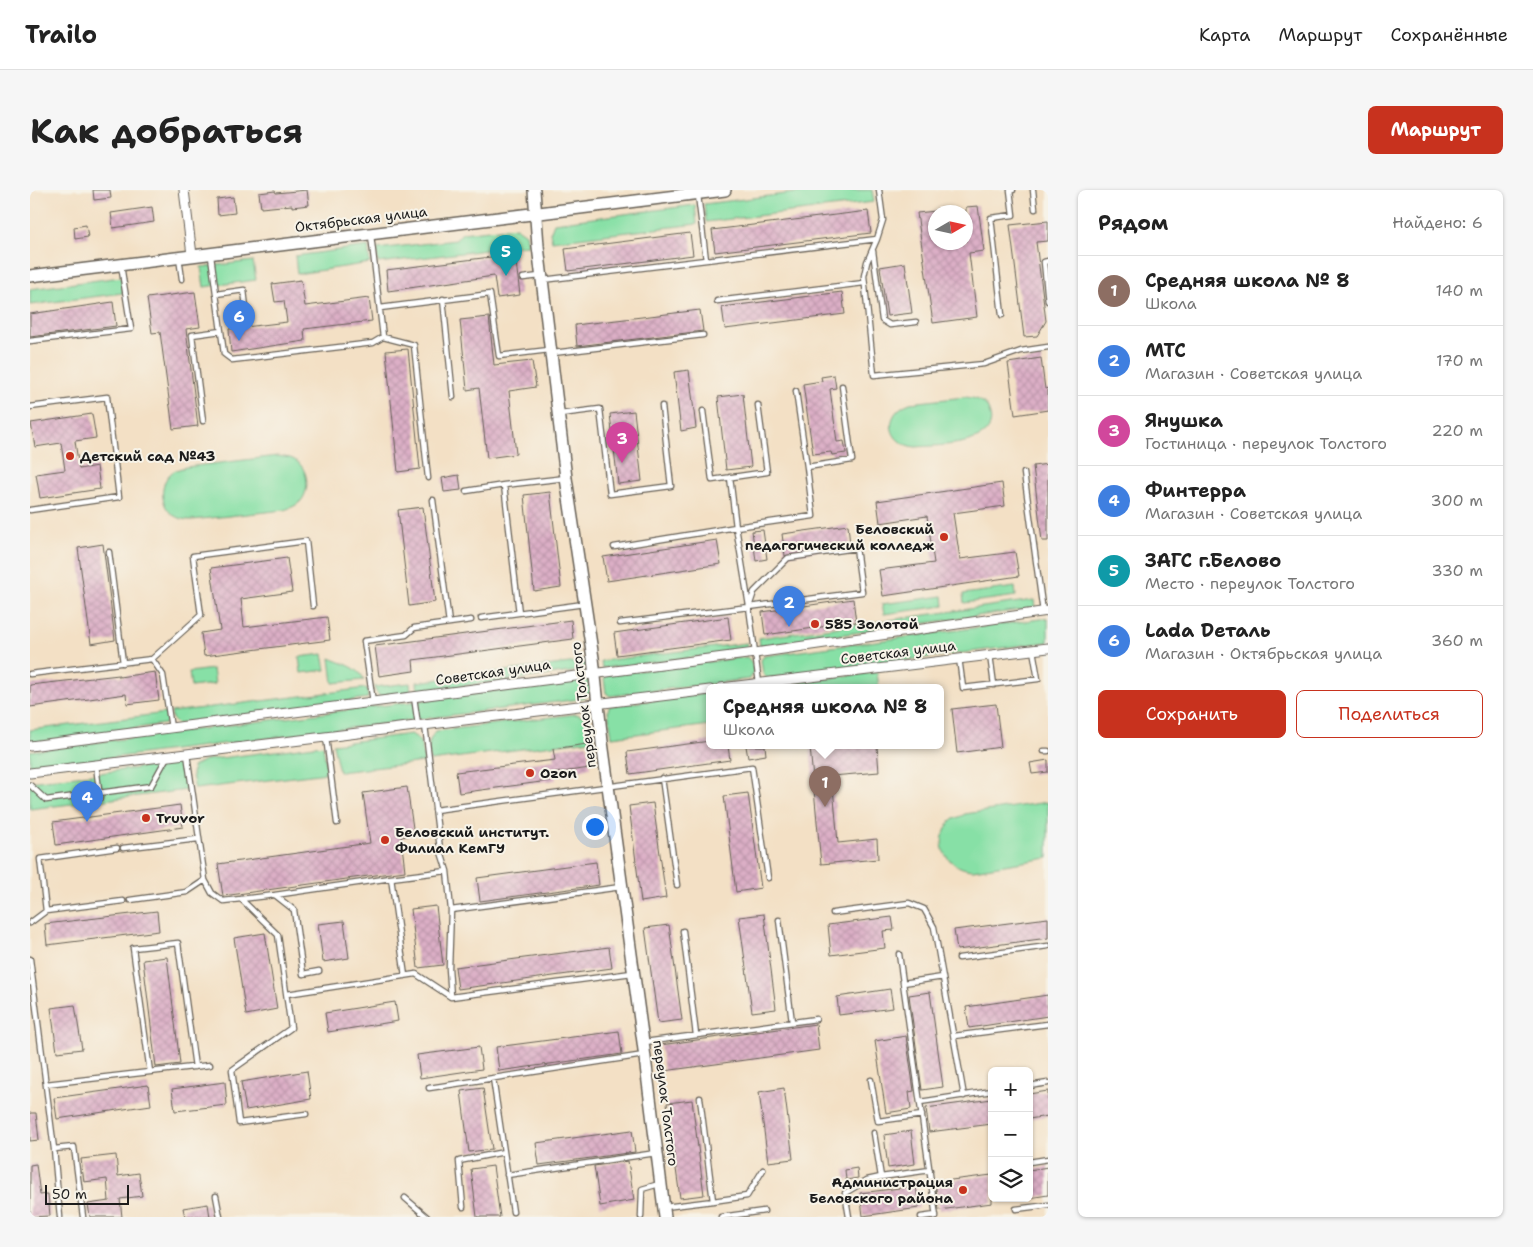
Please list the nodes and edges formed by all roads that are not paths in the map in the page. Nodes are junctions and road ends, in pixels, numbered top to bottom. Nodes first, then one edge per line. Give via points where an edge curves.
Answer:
1 (184, 190) edge
2 (534, 190) edge
3 (725, 190) edge
4 (879, 190) edge
5 (1013, 190) edge
6 (1033, 190) edge
7 (698, 193) junction
8 (1035, 209) dead end
9 (536, 213) junction
10 (371, 233) junction
11 (877, 239) junction
12 (872, 250) junction
13 (210, 253) junction
14 (192, 255) junction
15 (179, 257) junction
16 (706, 260) junction
17 (1048, 261) edge
18 (121, 264) junction
19 (30, 276) edge
20 (523, 278) dead end
21 (542, 278) junction
22 (182, 279) dead end
23 (864, 283) junction
24 (216, 294) junction
25 (443, 300) junction
26 (718, 301) dead end
27 (1048, 301) edge
28 (380, 308) junction
29 (1002, 315) dead end
30 (247, 316) dead end
31 (916, 322) dead end
32 (221, 331) junction
33 (703, 334) dead end
34 (384, 337) junction
35 (30, 341) edge
36 (1048, 346) edge
37 (551, 352) junction
38 (842, 386) dead end
39 (796, 391) dead end
40 (453, 398) dead end
41 (758, 405) dead end
42 (662, 406) dead end
43 (30, 407) edge
44 (703, 411) dead end
45 (558, 414) junction
46 (203, 421) dead end
47 (806, 467) junction
48 (1024, 473) dead end
49 (730, 477) junction
50 (428, 478) dead end
51 (566, 478) junction
52 (504, 485) junction
53 (466, 491) dead end
54 (433, 500) dead end
55 (30, 510) edge
56 (736, 527) junction
57 (614, 547) dead end
58 (109, 552) dead end
59 (585, 604) junction
60 (313, 606) dead end
61 (749, 608) junction
62 (1046, 612) edge
63 (519, 613) junction
64 (481, 618) dead end
65 (471, 620) dead end
66 (620, 622) dead end
67 (449, 623) junction
68 (1048, 648) edge
69 (1033, 650) junction
70 (755, 653) junction
71 (990, 655) junction
72 (959, 658) junction
73 (152, 659) junction
74 (124, 663) junction
75 (594, 673) junction
76 (30, 674) edge
77 (759, 683) junction
78 (751, 684) edge
79 (766, 684) edge
80 (779, 684) edge
81 (994, 685) junction
82 (706, 690) edge
83 (414, 696) junction
84 (373, 702) junction
85 (597, 704) junction
86 (421, 725) junction
87 (171, 728) junction
88 (326, 737) junction
89 (30, 746) edge
90 (187, 754) junction
91 (168, 756) junction
92 (96, 765) junction
93 (30, 773) edge
94 (662, 778) junction
95 (30, 785) edge
96 (608, 785) junction
97 (100, 796) junction
98 (435, 810) junction
99 (337, 822) dead end
100 (198, 839) junction
101 (117, 848) dead end
102 (123, 848) dead end
103 (447, 871) junction
104 (391, 878) junction
105 (768, 878) dead end
106 (205, 880) junction
107 (678, 885) dead end
108 (621, 887) junction
109 (275, 895) junction
110 (241, 899) junction
111 (130, 900) dead end
112 (123, 901) dead end
113 (451, 910) junction
114 (46, 912) junction
115 (833, 913) dead end
116 (779, 920) dead end
117 (30, 922) edge
118 (683, 931) dead end
119 (1048, 946) edge
120 (899, 954) dead end
121 (959, 958) dead end
122 (30, 959) edge
123 (318, 971) dead end
124 (633, 973) junction
125 (405, 976) junction
126 (943, 977) junction
127 (903, 982) junction
128 (32, 983) edge
129 (287, 994) junction
130 (451, 997) junction
131 (816, 1019) dead end
132 (792, 1022) junction
133 (1048, 1024) edge
134 (696, 1035) junction
135 (954, 1036) junction
136 (643, 1042) junction
137 (645, 1055) junction
138 (210, 1065) dead end
139 (195, 1066) junction
140 (150, 1072) junction
141 (493, 1078) junction
142 (872, 1080) dead end
143 (1048, 1083) edge
144 (46, 1084) junction
145 (1033, 1085) edge
146 (428, 1088) dead end
147 (988, 1093) edge
148 (964, 1096) junction
149 (700, 1098) dead end
150 (920, 1102) junction
151 (306, 1114) dead end
152 (922, 1115) junction
153 (874, 1133) dead end
154 (54, 1149) junction
155 (504, 1152) junction
156 (657, 1153) junction
157 (1048, 1159) edge
158 (1033, 1161) edge
159 (763, 1170) dead end
160 (930, 1170) junction
161 (507, 1175) junction
162 (881, 1177) junction
163 (660, 1184) junction
164 (216, 1196) dead end
165 (405, 1198) dead end
166 (713, 1201) junction
167 (1048, 1205) edge
168 (463, 1206) dead end
169 (1016, 1209) dead end
170 (764, 1211) dead end
171 (513, 1212) dead end
172 (664, 1212) edge
173 (936, 1216) edge
174 (60, 1217) edge
175 (83, 1217) edge
176 (220, 1217) edge
177 (427, 1217) edge
178 (642, 1217) edge
179 (721, 1217) edge
180 (849, 1217) edge
181 (921, 1217) edge

1 - 14 street
2 - 9 street, переулок Толстого
3 - 7 street, Октябрьская улица
4 - 11 lane via 882,220
5 - 29 lane via 1010,190 1013,215 992,218
6 - 8 lane
7 - 9 street, Октябрьская улица
7 - 16 lane
9 - 10 street, Октябрьская улица
9 - 21 street, переулок Толстого
10 - 13 street, Октябрьская улица
10 - 28 lane
11 - 12 lane
11 - 16 lane
12 - 23 lane
12 - 31 lane via 882,320 890,325
13 - 14 street, Октябрьская улица
13 - 24 lane
14 - 15 street, Октябрьская улица
15 - 18 street, Октябрьская улица
15 - 22 lane
16 - 21 lane
17 - 27 lane via 1044,262
18 - 19 street, Октябрьская улица
18 - 35 lane via 131,329
20 - 21 lane
21 - 37 street, переулок Толстого
23 - 26 lane
23 - 36 lane via 874,375 984,364
24 - 30 lane via 244,290
24 - 32 lane
25 - 28 lane
25 - 37 lane via 490,294 499,356
25 - 40 lane
28 - 34 lane
32 - 34 lane via 224,354 232,360 373,343
32 - 46 lane via 192,335
33 - 37 lane
34 - 50 lane via 414,345
37 - 45 street, переулок Толстого
38 - 47 lane via 852,460
39 - 47 lane
41 - 49 lane via 767,472
42 - 45 lane via 671,486 610,494 600,409
43 - 55 lane via 106,397 119,497
44 - 49 lane via 712,480
45 - 51 street, переулок Толстого
47 - 56 lane via 813,516
48 - 62 lane
49 - 56 lane
51 - 52 lane
51 - 59 street, переулок Толстого
52 - 53 lane
52 - 63 lane
54 - 67 lane
56 - 57 lane
56 - 61 lane
58 - 74 lane
59 - 63 lane
59 - 75 street, переулок Толстого
60 - 73 lane via 306,541 193,556 200,615
61 - 61 lane via 862,592 856,548 788,558 754,592
61 - 66 lane
61 - 70 lane
62 - 70 street, Советская улица
63 - 64 lane
65 - 67 lane
67 - 84 lane via 414,628 406,635 364,641
68 - 69 street, Советская улица
69 - 71 street, Советская улица
69 - 81 lane via 1038,679
70 - 75 street, Советская улица
70 - 77 lane
71 - 72 street, Советская улица
71 - 81 lane
72 - 80 street, Советская улица
72 - 81 lane via 963,688
73 - 74 lane
73 - 87 lane via 163,675
74 - 76 lane
75 - 83 street, Советская улица
75 - 85 street, переулок Толстого
77 - 78 street, Советская улица
77 - 79 street, Советская улица
82 - 85 street
83 - 84 street, Советская улица
83 - 86 lane
84 - 87 street, Советская улица
85 - 86 street
85 - 96 street, переулок Толстого
86 - 88 street
86 - 98 lane
87 - 89 street, Советская улица
88 - 90 street
88 - 99 lane
90 - 91 street
90 - 100 lane
91 - 92 street
91 - 97 lane via 151,786
92 - 93 street
92 - 97 lane
94 - 96 lane
94 - 105 lane via 752,767
94 - 107 lane
95 - 97 lane via 46,800
96 - 98 lane
96 - 108 street, переулок Толстого
98 - 103 lane
100 - 102 lane
100 - 106 lane
101 - 114 lane via 40,859
103 - 104 lane
103 - 113 lane
104 - 109 lane
104 - 125 lane
106 - 110 lane via 212,893 223,901
106 - 111 lane via 187,892
108 - 113 lane
108 - 124 street, переулок Толстого
109 - 110 lane
109 - 123 lane via 294,910 303,974
110 - 129 lane via 278,935
112 - 114 lane
113 - 130 lane
114 - 117 lane
115 - 126 lane via 909,903 924,909 934,927
116 - 132 lane
118 - 134 lane
119 - 121 lane
120 - 127 lane
122 - 128 lane
124 - 130 lane
124 - 136 street, переулок Толстого
125 - 129 lane
125 - 130 lane via 416,974
126 - 127 lane
126 - 135 lane
127 - 150 lane
128 - 144 lane
129 - 151 lane via 292,1028 232,1070 239,1123
131 - 132 lane
132 - 134 lane
133 - 135 lane
134 - 136 lane
135 - 148 lane
136 - 137 street, переулок Толстого
137 - 141 lane
137 - 156 street, переулок Толстого
138 - 139 lane
139 - 140 lane
139 - 140 lane via 178,943 134,948
140 - 144 lane
141 - 146 lane
141 - 155 lane
142 - 152 lane via 878,1121
143 - 145 lane
144 - 154 lane
147 - 148 lane
148 - 150 lane
149 - 166 lane
150 - 152 lane
152 - 160 lane
153 - 162 lane
154 - 174 lane
154 - 175 lane via 74,1147
155 - 161 lane
155 - 168 lane via 459,1161
156 - 161 lane
156 - 163 street, переулок Толстого
157 - 158 lane
159 - 166 lane via 747,1196
160 - 162 lane
160 - 173 lane
161 - 171 lane
162 - 180 lane via 867,1180 845,1193
163 - 172 street, переулок Толстого
163 - 178 lane via 642,1189
164 - 176 lane
165 - 177 lane
166 - 172 lane
167 - 169 lane
170 - 179 lane
173 - 181 lane

